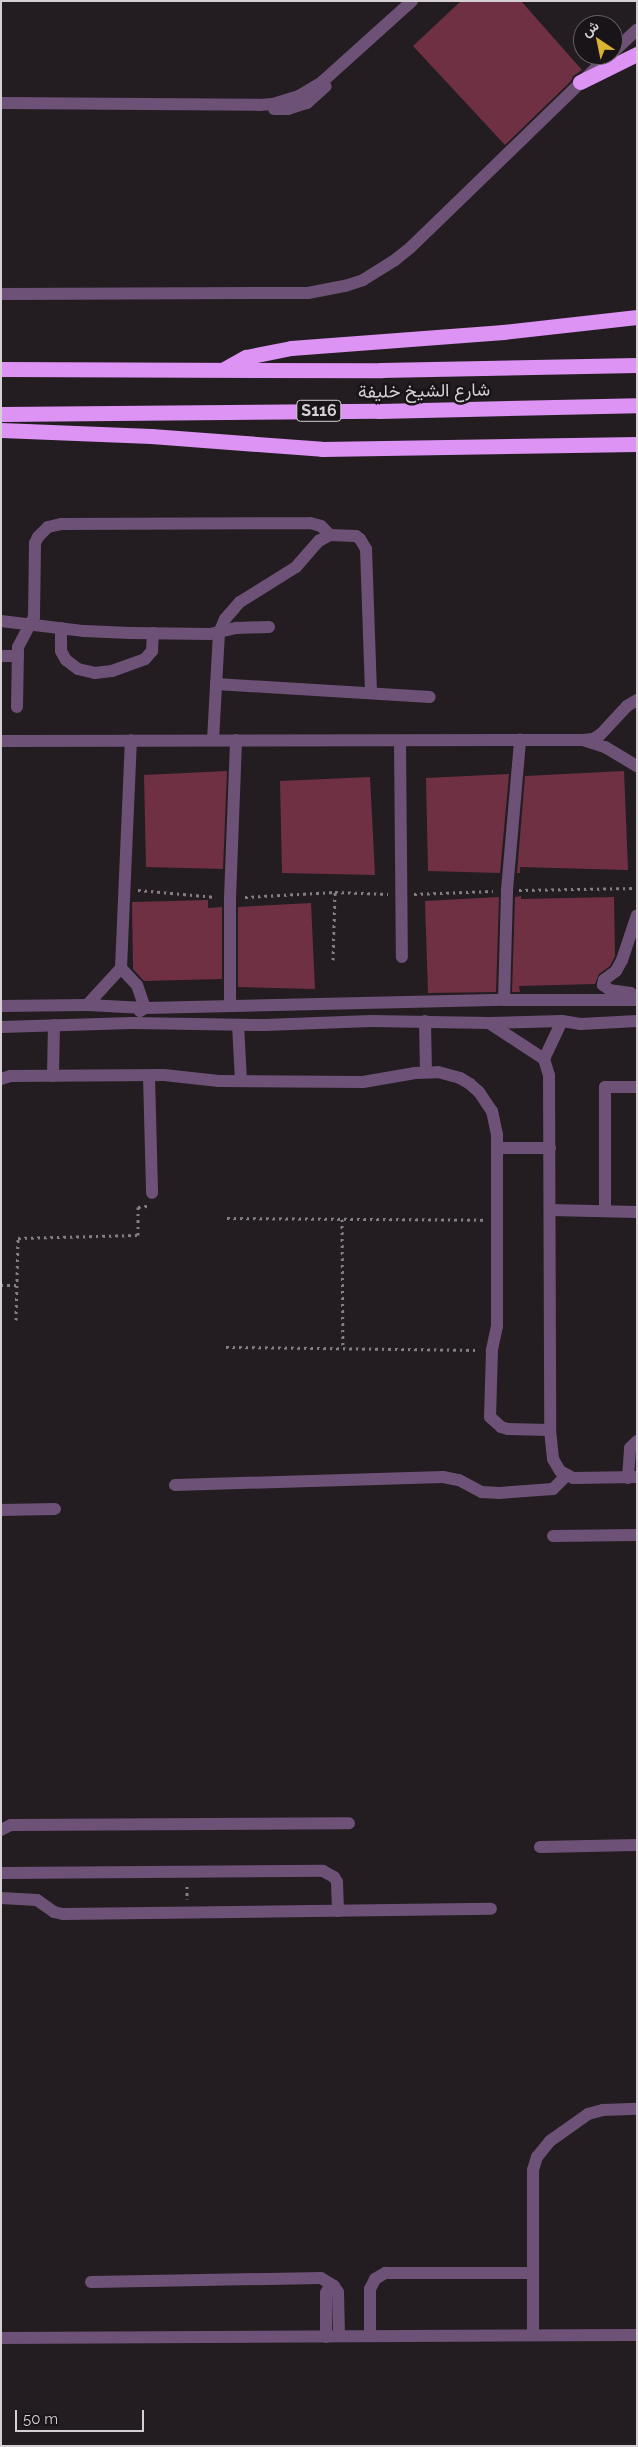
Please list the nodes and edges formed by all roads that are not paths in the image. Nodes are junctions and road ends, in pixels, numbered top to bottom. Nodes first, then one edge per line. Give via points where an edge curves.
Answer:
1 (412, 1) edge
2 (637, 30) edge
3 (623, 43) edge
4 (637, 54) edge
5 (598, 65) edge
6 (580, 82) junction
7 (1, 104) edge
8 (1, 294) edge
9 (637, 317) edge
10 (637, 365) edge
11 (1, 369) edge
12 (224, 370) junction
13 (637, 405) edge
14 (1, 414) edge
15 (1, 430) edge
16 (637, 444) edge
17 (330, 535) junction
18 (1, 620) edge
19 (31, 624) junction
20 (269, 626) dead end
21 (60, 628) junction
22 (153, 633) junction
23 (219, 633) junction
24 (1, 656) edge
25 (18, 656) junction
26 (216, 684) junction
27 (371, 692) junction
28 (430, 697) dead end
29 (637, 700) edge
30 (17, 707) dead end
31 (131, 740) junction
32 (213, 740) junction
33 (236, 740) junction
34 (520, 740) junction
35 (583, 740) junction
36 (1, 741) edge
37 (400, 742) junction
38 (637, 766) edge
39 (637, 915) edge
40 (402, 957) dead end
41 (122, 968) junction
42 (637, 994) edge
43 (504, 1000) junction
44 (637, 1000) edge
45 (230, 1004) junction
46 (87, 1005) junction
47 (1, 1006) edge
48 (145, 1008) junction
49 (425, 1021) junction
50 (562, 1021) junction
51 (637, 1021) edge
52 (489, 1023) junction
53 (86, 1024) junction
54 (54, 1025) junction
55 (238, 1025) junction
56 (1, 1027) edge
57 (544, 1059) junction
58 (426, 1072) junction
59 (53, 1076) junction
60 (149, 1076) junction
61 (1, 1079) edge
62 (241, 1081) junction
63 (637, 1087) edge
64 (497, 1148) junction
65 (550, 1148) junction
66 (152, 1193) road end
67 (550, 1210) junction
68 (605, 1211) junction
69 (637, 1212) edge
70 (550, 1430) junction
71 (637, 1441) edge
72 (566, 1476) junction
73 (632, 1477) edge
74 (175, 1485) dead end
75 (55, 1509) dead end
76 (1, 1510) edge
77 (637, 1535) edge
78 (553, 1536) dead end
79 (348, 1823) dead end
80 (4, 1825) edge
81 (637, 1845) edge
82 (540, 1847) dead end
83 (1, 1873) edge
84 (1, 1898) edge
85 (491, 1910) dead end
86 (338, 1911) junction
87 (637, 2109) edge
88 (532, 2273) junction
89 (91, 2282) dead end
90 (331, 2284) junction
91 (533, 2334) junction
92 (637, 2335) edge
93 (339, 2336) junction
94 (370, 2336) junction
95 (326, 2337) junction
96 (1, 2338) edge

1 - 7 street via 333,74 299,96 259,106
2 - 3 street
4 - 6 highway
5 - 6 street
6 - 8 street via 410,248 380,271 345,286 308,293
9 - 12 highway via 503,332 291,348 246,357
10 - 12 highway, شارع الشيخ خليفة
11 - 12 highway, شارع الشيخ خليفة
13 - 14 highway, شارع الشيخ خليفة / S116
15 - 16 highway via 151,436 322,449
17 - 19 street via 322,526 310,523 54,524 42,531 35,543 34,617
17 - 23 street via 319,541 296,567 234,607 224,619
17 - 27 street via 356,536 366,549
18 - 19 street
19 - 21 street
19 - 25 street via 21,639
20 - 23 street
21 - 22 street
21 - 22 street via 61,651 66,660 95,673 112,671 145,659 152,651
22 - 23 street
23 - 26 street
24 - 25 street
25 - 30 street
26 - 27 street
26 - 32 street
27 - 28 street
29 - 35 street via 627,706 602,734
31 - 32 street
31 - 36 street
31 - 41 street
32 - 33 street
33 - 37 street
33 - 45 street
34 - 35 street
34 - 37 street
34 - 43 street via 507,890
35 - 38 street via 605,747
37 - 40 street
39 - 42 street via 622,960 603,984 610,990
41 - 46 street
41 - 48 street via 137,986
43 - 44 street
43 - 45 street
45 - 48 street
46 - 47 street
46 - 48 street
48 - 53 street via 130,1015
49 - 52 street
49 - 55 street
49 - 58 street
50 - 51 street via 581,1024
50 - 52 street
50 - 57 street
52 - 57 street
53 - 54 street
53 - 55 street
54 - 56 street
54 - 59 street
55 - 62 street
57 - 65 street via 549,1074
58 - 62 street via 363,1082
58 - 64 street via 460,1078 480,1092 496,1122
59 - 60 street
59 - 61 street
60 - 62 street
60 - 66 street
63 - 68 street via 606,1087
64 - 65 street
64 - 70 street via 498,1326 492,1350 489,1409 494,1423 508,1429
65 - 67 street
67 - 68 street
67 - 70 street
68 - 69 street
70 - 72 street via 553,1459
71 - 73 street via 630,1448
72 - 73 street via 581,1479
72 - 74 street via 553,1489 499,1494 482,1492 459,1480 442,1477
75 - 76 street
77 - 78 street
79 - 80 street
81 - 82 street
83 - 86 street via 323,1871 337,1882
84 - 86 street via 37,1900 54,1912 63,1914
85 - 86 street
87 - 88 street via 588,2114 540,2151 533,2170
88 - 91 street
88 - 94 street via 385,2273 375,2279 370,2289
89 - 90 street via 310,2276
90 - 93 street via 339,2296
90 - 95 street via 326,2294
91 - 92 street
91 - 94 street
93 - 94 street
93 - 95 street
95 - 96 street

